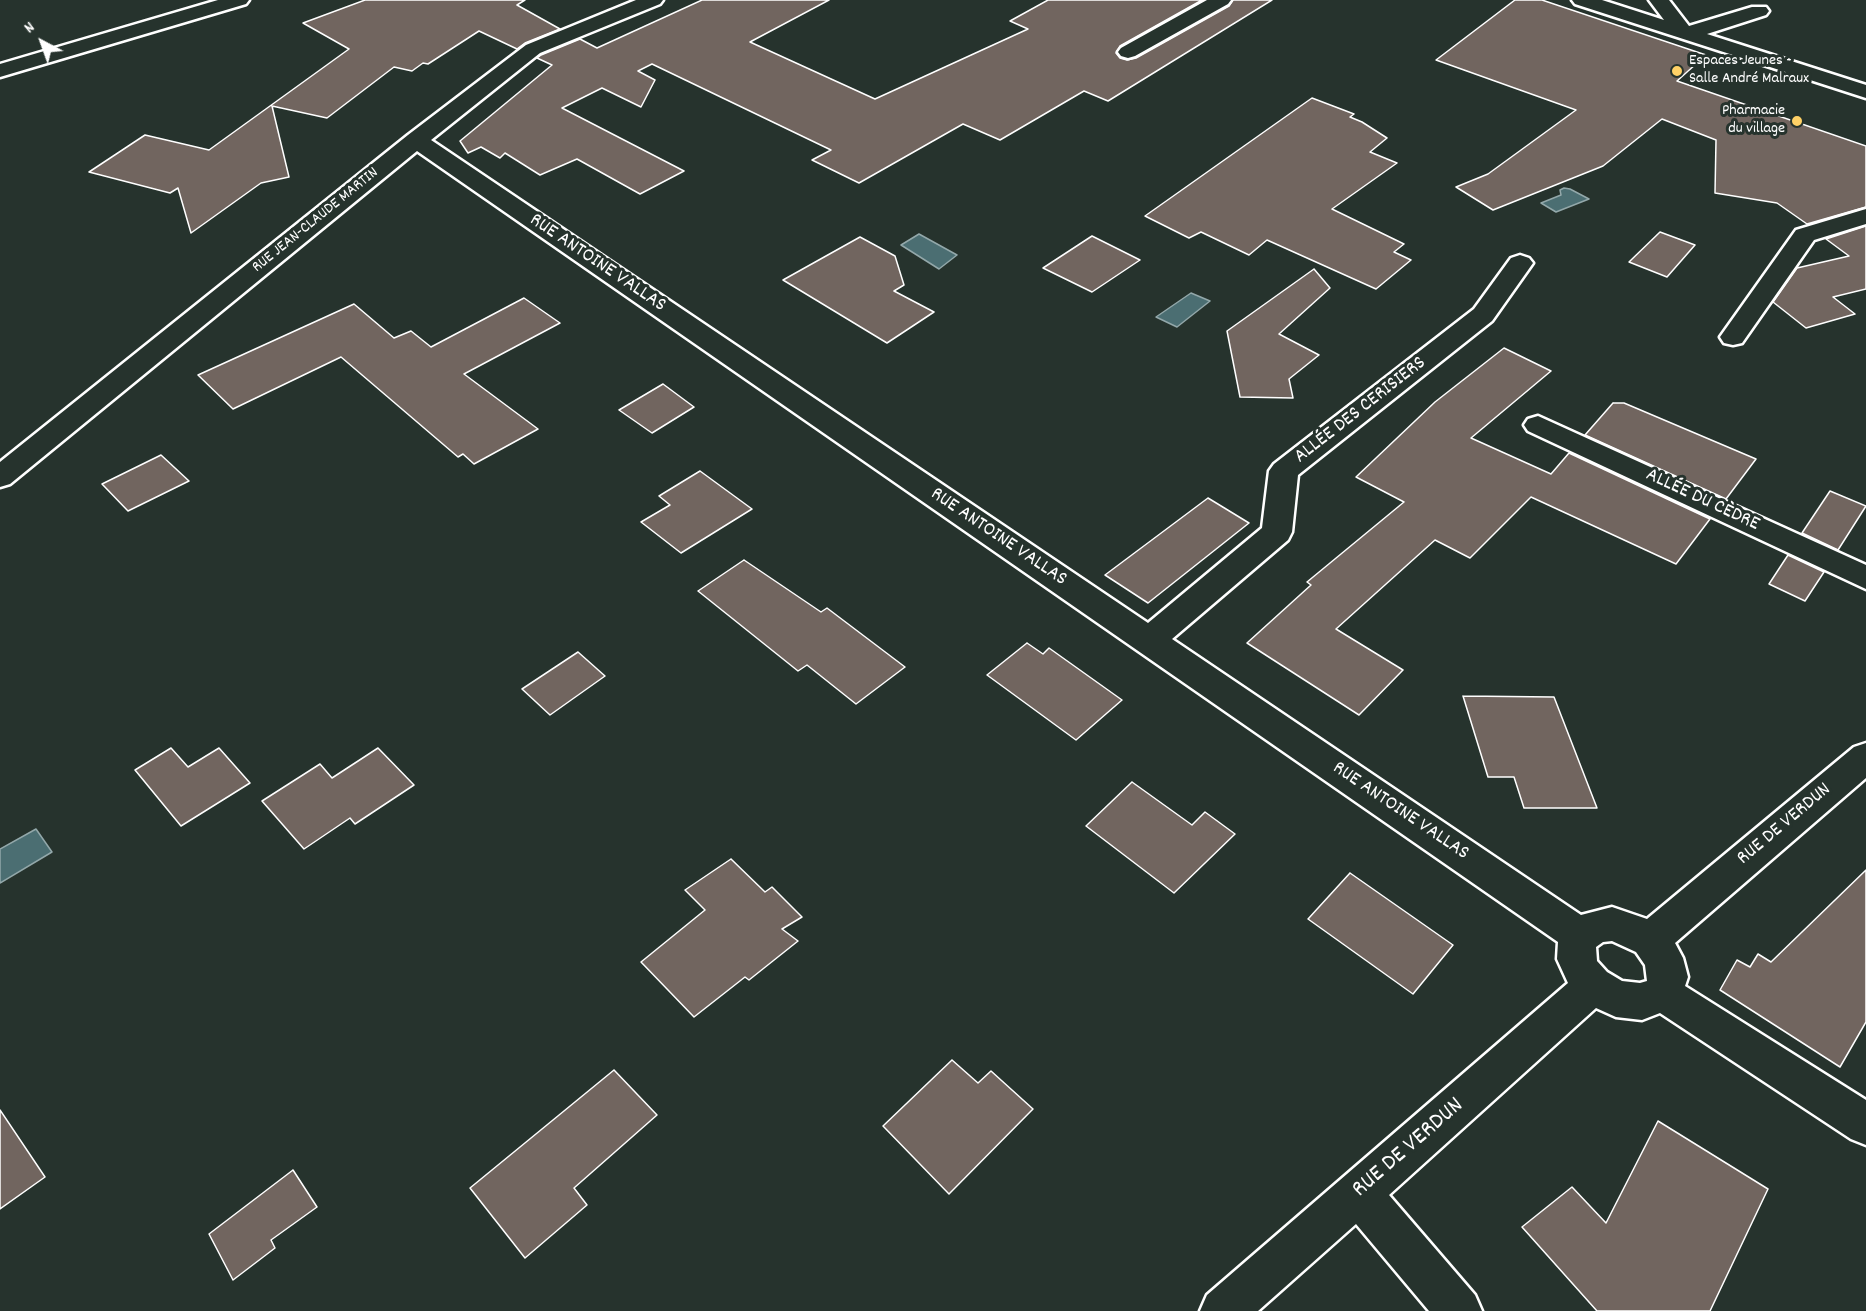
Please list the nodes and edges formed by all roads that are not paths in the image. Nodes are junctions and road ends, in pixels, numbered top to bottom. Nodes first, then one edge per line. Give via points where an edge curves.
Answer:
1 (239, 0) edge
2 (653, 0) edge
3 (1221, 0) edge
4 (1659, 0) edge
5 (1587, 1) edge
6 (1759, 11) dead end
7 (1685, 34) junction
8 (1128, 52) dead end
9 (0, 71) edge
10 (1866, 92) edge
11 (416, 140) junction
12 (1866, 216) edge
13 (1520, 262) dead end
14 (1733, 338) dead end
15 (1538, 425) dead end
16 (0, 477) edge
17 (1866, 578) edge
18 (1149, 641) junction
19 (1866, 757) edge
20 (1581, 936) junction
21 (1650, 940) junction
22 (1593, 985) junction
23 (1662, 993) junction
24 (1866, 1124) edge
25 (1358, 1193) junction
26 (1224, 1311) edge
27 (1459, 1311) edge

1 - 9 street
2 - 11 street, RUE JEAN-CLAUDE MARTIN via 533,49
3 - 8 street
4 - 7 street
5 - 7 street
6 - 7 street
7 - 10 street
11 - 16 street, RUE JEAN-CLAUDE MARTIN
11 - 18 street, RUE ANTOINE VALLAS
12 - 14 street via 1805,235
13 - 18 street, ALLÉE DES CERISIERS via 1483,315 1284,471 1277,532
15 - 17 street, ALLÉE DU CÈDRE
18 - 20 street, RUE ANTOINE VALLAS
19 - 21 street, RUE DE VERDUN
20 - 21 street via 1594,927 1612,924
20 - 22 street via 1576,946 1577,959
21 - 23 street via 1663,958 1668,977
22 - 23 street via 1616,999 1642,1002
22 - 25 street, RUE DE VERDUN
23 - 24 street
25 - 26 street, RUE DE VERDUN
25 - 27 street

